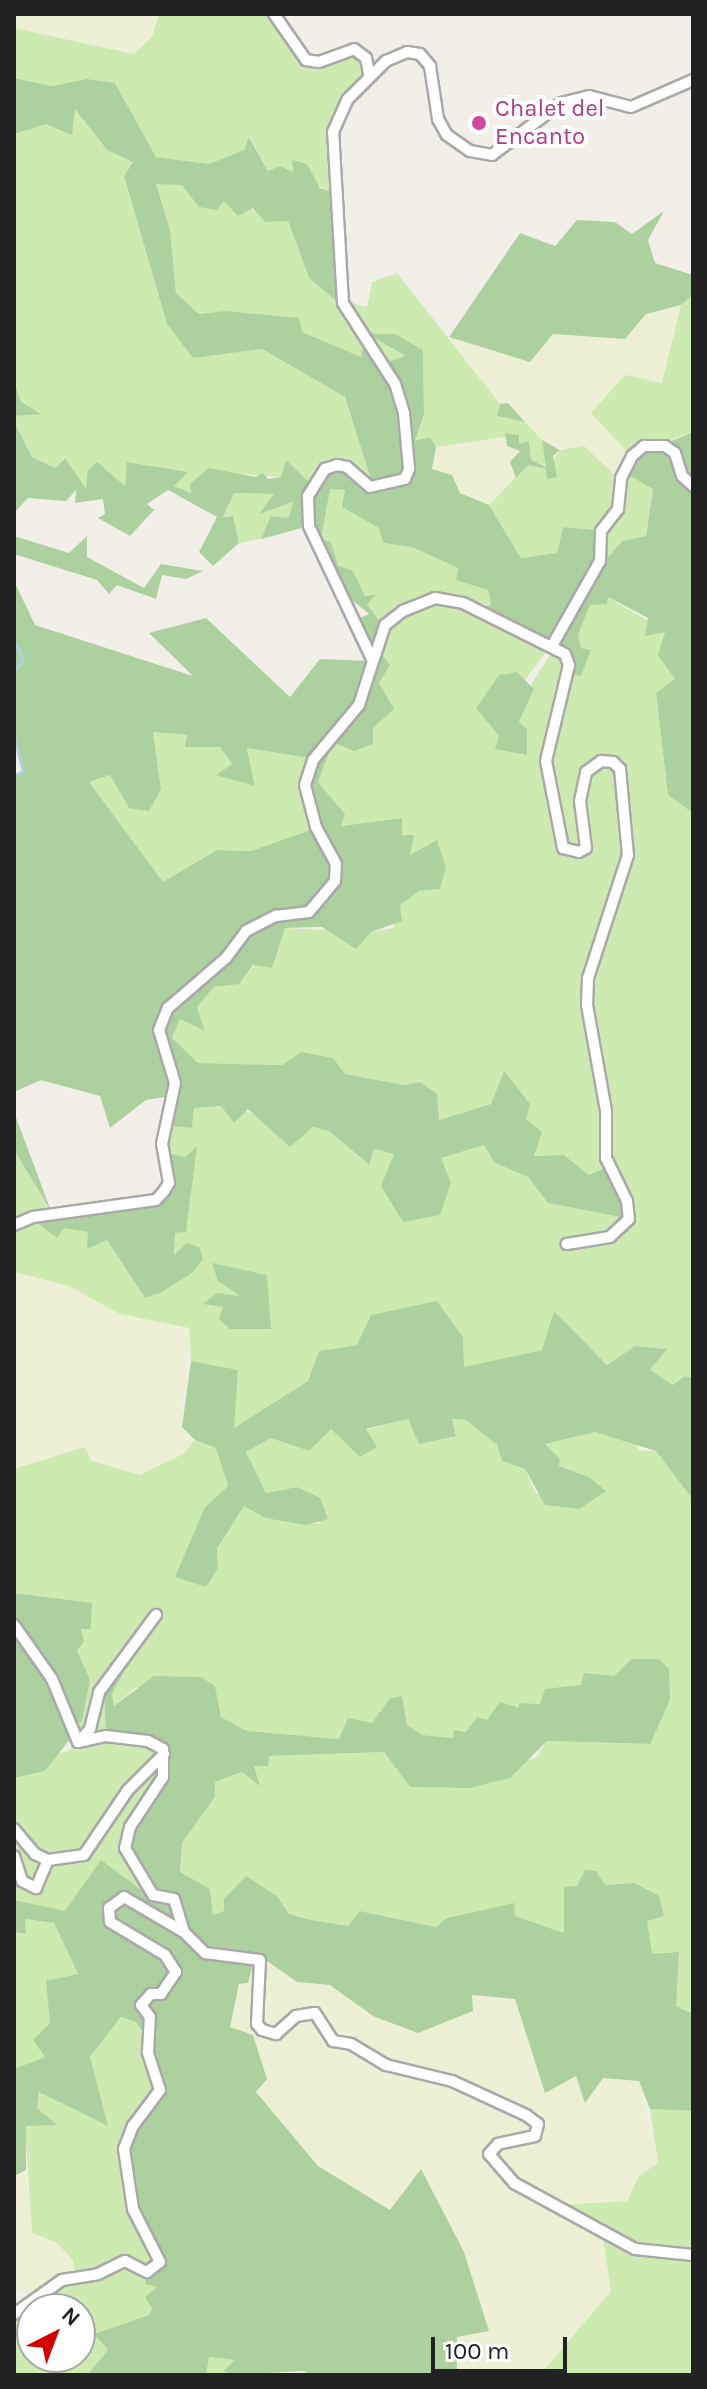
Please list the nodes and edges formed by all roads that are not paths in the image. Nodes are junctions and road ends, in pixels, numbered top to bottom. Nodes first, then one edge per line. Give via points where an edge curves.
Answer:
1 (274, 14) edge
2 (369, 74) junction
3 (693, 80) edge
4 (693, 486) edge
5 (553, 644) junction
6 (373, 661) junction
7 (14, 1225) edge
8 (567, 1244) dead end
9 (156, 1615) dead end
10 (14, 1625) edge
11 (78, 1742) junction
12 (164, 1754) junction
13 (14, 1829) edge
14 (14, 1856) edge
15 (48, 1860) junction
16 (184, 1932) junction
17 (693, 2255) edge
18 (14, 2314) edge

1 - 2 street via 306,60 319,62 354,49 366,58
2 - 3 street via 407,52 420,54 430,66 438,119 447,135 470,151 492,155 561,103 589,96 631,107
2 - 6 street via 348,99 333,132 338,271 343,303 395,384 404,413 409,469 405,479 370,487 347,467 325,469 312,485 305,509
4 - 5 street via 682,476 675,453 665,446 644,446 632,456 621,478 618,509 601,531 600,561
5 - 6 street via 463,603 435,598 385,625
5 - 8 street via 569,665 546,761 563,848 586,848 580,801 586,772 601,761 613,762 620,769 628,855 588,978 587,1005 606,1111 606,1158 627,1201 629,1219 610,1237
6 - 7 street via 359,705 313,760 305,785 316,827 336,864 328,894 309,912 276,916 246,931 226,958 168,1008 159,1030 175,1083 162,1144 169,1183 164,1191 156,1200 25,1218
9 - 11 street via 99,1692 90,1729
10 - 11 street via 52,1679
11 - 12 street via 106,1736 136,1739
12 - 15 street via 128,1790 84,1855
12 - 16 street via 163,1777 130,1827 125,1848 153,1895 174,1899
13 - 15 street via 35,1854
14 - 15 street via 22,1881 36,1888
16 - 17 street via 205,1953 260,1960 257,2024 262,2030 276,2034 296,2016 315,2013 333,2041 355,2045 386,2065 452,2081 504,2103 539,2127 523,2143 507,2141 491,2149 494,2163 514,2183 635,2249
16 - 18 street via 124,1897 109,1908 116,1927 165,1955 176,1972 161,1994 151,1994 141,2005 150,2017 148,2052 160,2090 133,2126 124,2149 133,2209 160,2262 147,2272 125,2261 98,2274 62,2280

